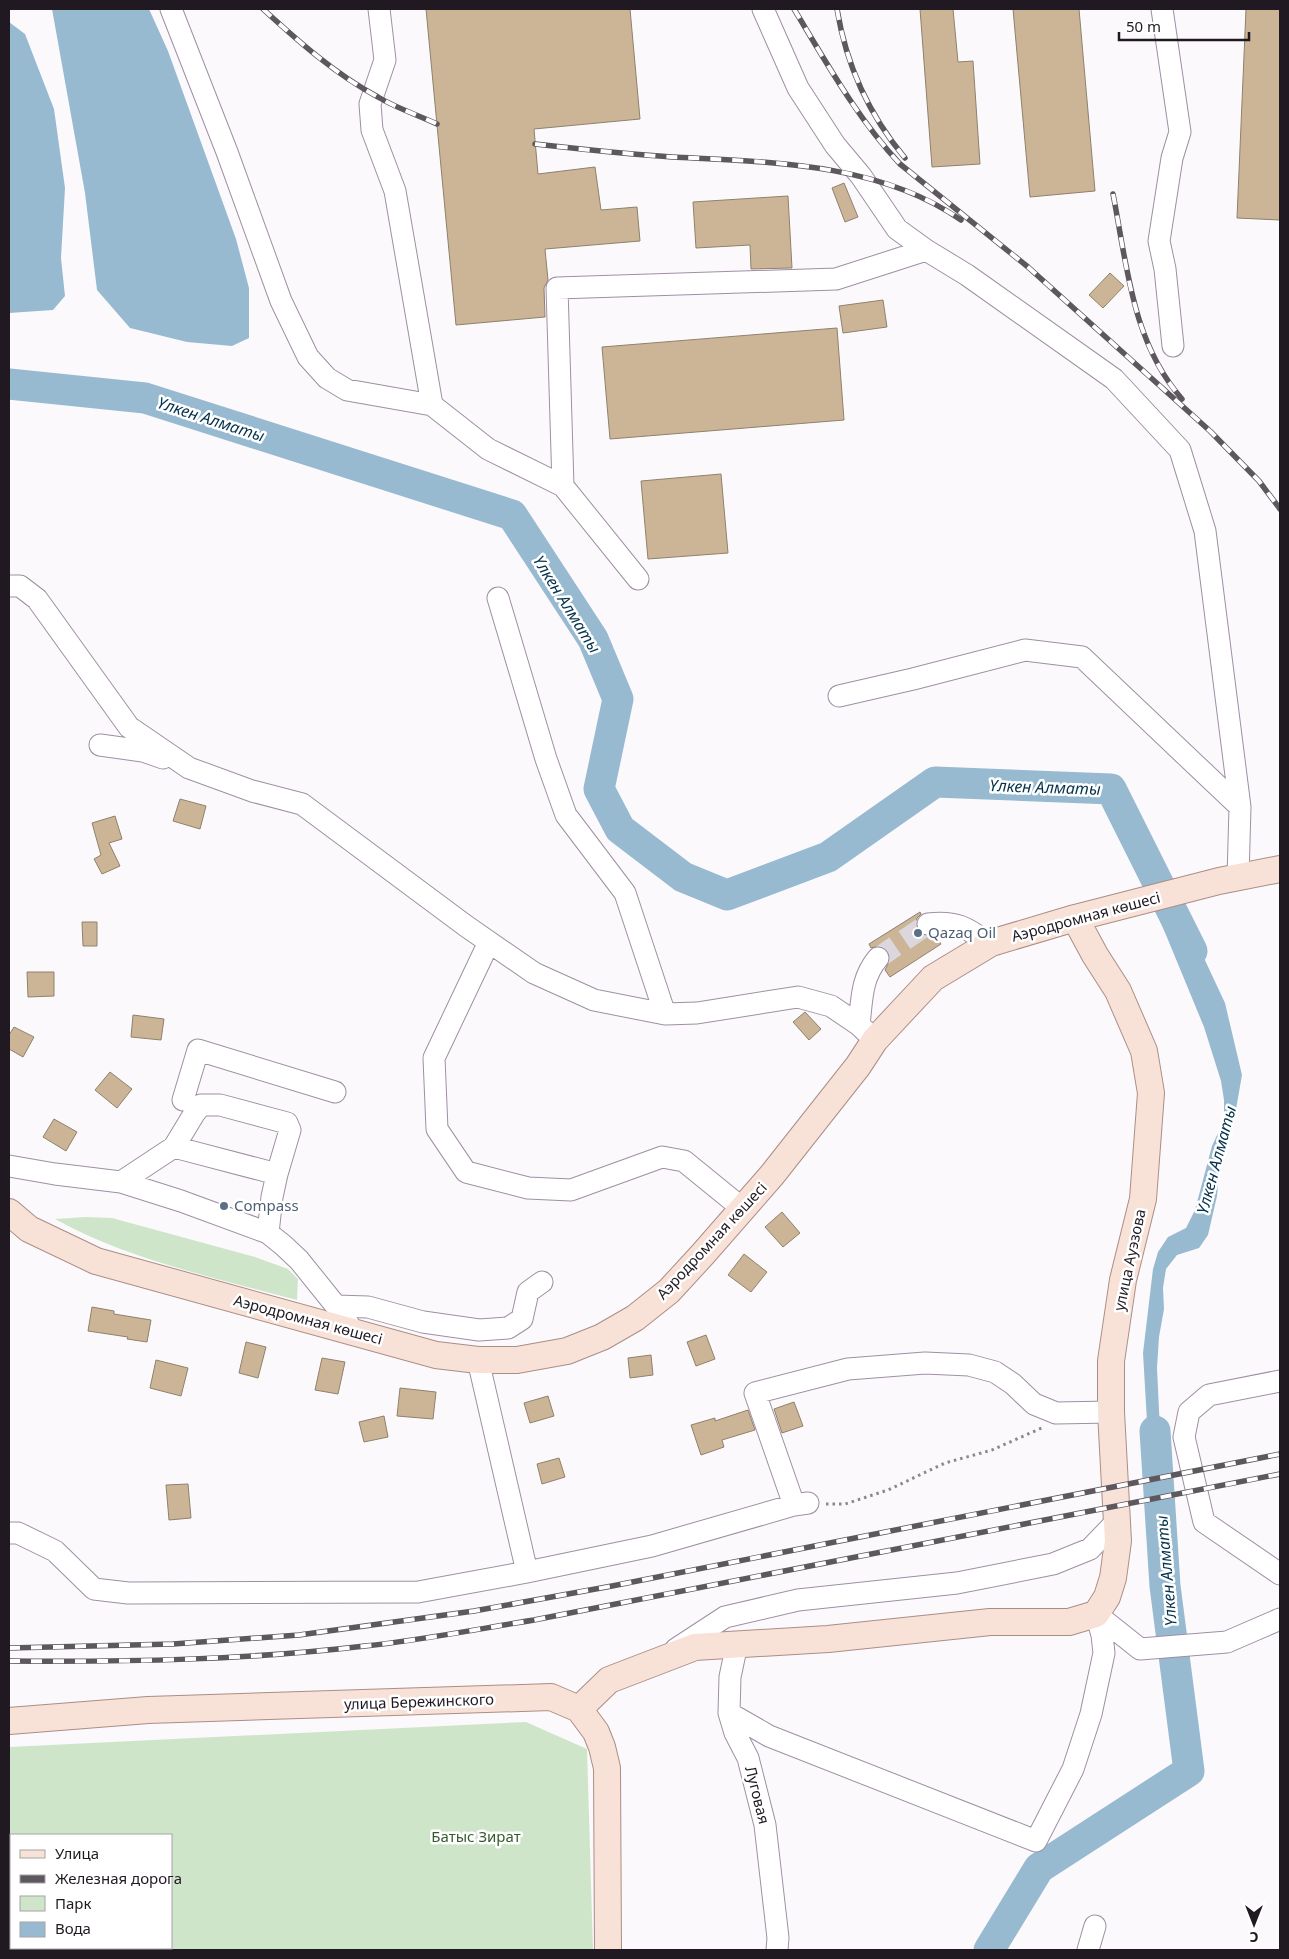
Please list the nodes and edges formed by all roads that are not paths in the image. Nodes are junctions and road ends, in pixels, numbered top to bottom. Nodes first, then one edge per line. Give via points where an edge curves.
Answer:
1 (171, 9) edge
2 (379, 9) edge
3 (763, 9) edge
4 (1162, 9) edge
5 (926, 250) junction
6 (1173, 346) dead end
7 (432, 405) junction
8 (563, 486) junction
9 (638, 579) dead end
10 (9, 586) edge
11 (498, 598) dead end
12 (840, 696) dead end
13 (100, 745) dead end
14 (189, 768) junction
15 (1240, 807) junction
16 (1280, 869) edge
17 (1228, 879) junction
18 (1075, 918) junction
19 (928, 924) tunnel mouth
20 (489, 942) junction
21 (989, 944) junction
22 (878, 958) tunnel mouth
23 (665, 1014) junction
24 (867, 1032) junction
25 (335, 1092) dead end
26 (183, 1100) dead end
27 (174, 1147) junction
28 (9, 1166) edge
29 (277, 1174) junction
30 (121, 1182) junction
31 (743, 1208) junction
32 (9, 1212) edge
33 (268, 1233) junction
34 (542, 1282) dead end
35 (336, 1306) junction
36 (355, 1334) junction
37 (478, 1360) junction
38 (1280, 1381) edge
39 (1111, 1412) junction
40 (1117, 1521) junction
41 (9, 1533) edge
42 (527, 1572) junction
43 (1280, 1574) edge
44 (1096, 1614) junction
45 (1280, 1619) edge
46 (737, 1644) junction
47 (658, 1661) junction
48 (579, 1709) junction
49 (729, 1713) junction
50 (9, 1721) edge
51 (1095, 1926) dead end
52 (608, 1950) edge
53 (777, 1950) edge
54 (1088, 1950) edge

1 - 7 street via 281,301 308,357 327,378 347,390
2 - 7 street via 385,60 370,104 372,130 395,191
3 - 5 street via 798,88 835,145 861,176 897,230
4 - 6 street via 1180,132 1172,158 1159,241
5 - 8 street via 836,279 557,288
5 - 15 street via 967,275 1114,379 1180,450 1205,531
7 - 8 street via 488,448
8 - 9 street
10 - 14 street via 20,586 37,599 129,727
11 - 23 street via 566,815 625,893
12 - 15 street via 1025,650 1082,657
13 - 14 street via 143,751
14 - 20 street via 252,791 302,804
15 - 17 street
16 - 17 main road, Аэродромная көшесі
17 - 18 main road, Аэродромная көшесі
18 - 21 main road, Аэродромная көшесі
18 - 39 main road, улица Ауэзова via 1118,991 1144,1051 1151,1093 1144,1199 1123,1280 1112,1361
19 - 21 street via 945,922 961,925
20 - 23 street via 534,973 594,1000
20 - 31 street via 434,1058 437,1129 466,1172 528,1188 571,1190 662,1157 684,1161
21 - 24 main road, Аэродромная көшесі via 933,978
22 - 24 street via 868,970 864,986
23 - 24 street via 697,1013 798,997 831,1006
24 - 31 main road, Аэродромная көшесі via 852,1074
25 - 26 street via 198,1050
27 - 29 street
27 - 29 street via 201,1105 220,1105 287,1123 290,1130
27 - 30 street
28 - 30 street
29 - 33 street
30 - 33 street
31 - 37 main road, Аэродромная көшесі via 669,1291 635,1318 602,1337 567,1351 517,1360
32 - 36 main road, Аэродромная көшесі via 29,1229 96,1261
33 - 35 street via 299,1260
34 - 35 street via 528,1292 522,1319 508,1328 479,1330 423,1322 368,1307
35 - 36 street
36 - 37 main road, Аэродромная көшесі via 436,1355
37 - 42 street
38 - 43 street via 1209,1395 1189,1412 1184,1437 1204,1522
39 - 40 main road, улица Ауэзова
39 - 42 street via 1056,1413 1034,1404 995,1372 970,1365 925,1363 848,1369 755,1393 801,1504 652,1546
40 - 44 main road, улица Ауэзова via 1113,1578 1108,1597
40 - 47 street via 1090,1549 1053,1564 957,1583 798,1600 725,1617
41 - 42 street via 18,1533 55,1551 94,1589 113,1592 418,1592
44 - 45 street via 1140,1649 1226,1642
44 - 46 main road via 1069,1622 990,1622 828,1639
44 - 49 street via 1104,1653 1092,1714 1073,1769 1036,1841 769,1736
46 - 47 main road via 695,1647
46 - 49 street, Луговая via 730,1677
47 - 48 main road via 609,1680
48 - 50 main road, улица Бережинского via 551,1697 148,1710
48 - 52 main road via 596,1732 607,1768
49 - 53 street, Луговая via 748,1758 765,1825
51 - 54 street

